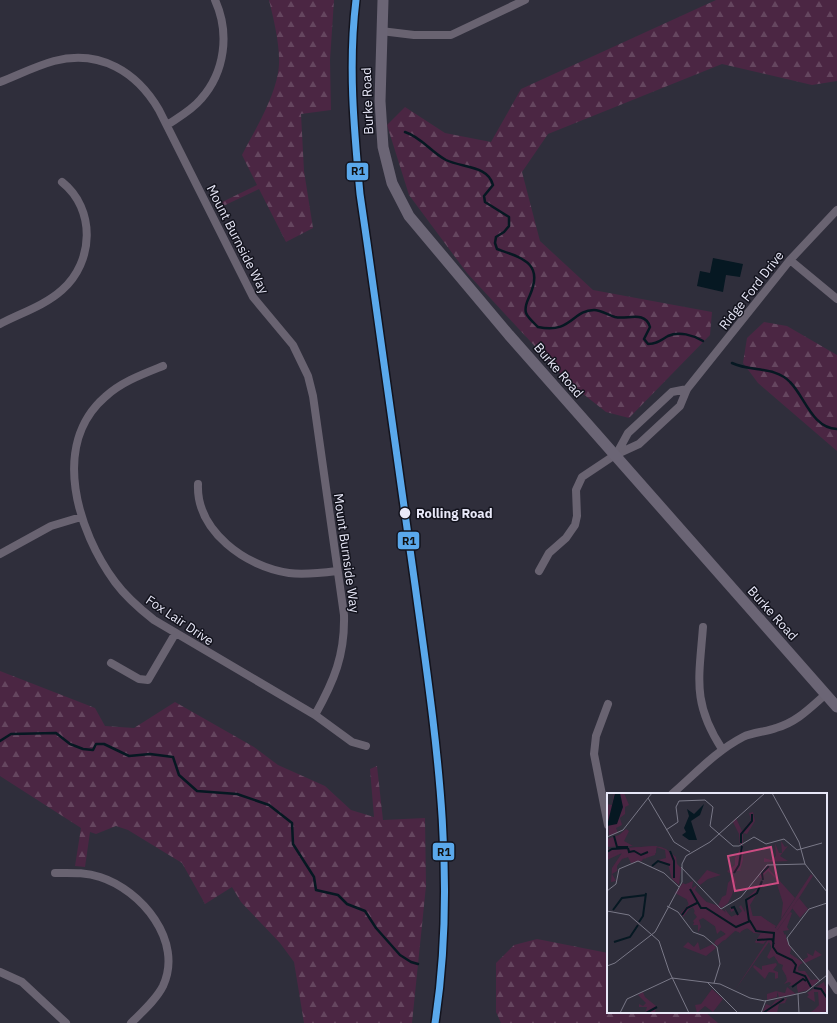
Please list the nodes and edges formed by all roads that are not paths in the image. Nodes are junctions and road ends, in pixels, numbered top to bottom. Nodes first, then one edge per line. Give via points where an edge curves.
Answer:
1 (215, 0) edge
2 (383, 0) edge
3 (525, 0) edge
4 (381, 31) junction
5 (0, 82) edge
6 (167, 125) junction
7 (62, 182) dead end
8 (837, 210) edge
9 (790, 260) junction
10 (837, 299) edge
11 (1, 322) edge
12 (163, 366) dead end
13 (687, 389) junction
14 (615, 455) junction
15 (198, 484) dead end
16 (81, 517) junction
17 (0, 554) edge
18 (337, 571) junction
19 (539, 572) dead end
20 (703, 627) dead end
21 (175, 634) junction
22 (111, 663) dead end
23 (826, 694) junction
24 (608, 704) dead end
25 (837, 707) edge
26 (315, 715) junction
27 (366, 746) dead end
28 (722, 749) junction
29 (673, 793) edge
30 (607, 820) edge
31 (55, 873) dead end
32 (837, 931) edge
33 (827, 936) edge
34 (0, 972) edge
35 (827, 975) edge
36 (837, 990) edge
37 (66, 1023) edge
38 (131, 1023) edge

1 - 6 street via 224,32 219,69 201,100
2 - 4 street, Burke Road
3 - 4 street via 451,35 414,35
4 - 14 street, Burke Road via 382,132 387,166 400,201 417,228
5 - 6 street, Mount Burnside Way via 63,60 79,58 102,61 125,72 144,88
6 - 18 street, Mount Burnside Way via 253,297 294,345 308,376 313,396
7 - 11 street via 78,199 84,212 87,234 84,257 76,273 62,290 44,302
8 - 9 street, Ridge Ford Drive
9 - 10 street
9 - 13 street, Ridge Ford Drive
12 - 16 street, Fox Lair Drive via 114,389 94,408 86,420 78,439 75,459
13 - 14 street, Ridge Ford Drive via 680,406 639,444
13 - 14 street via 672,392 628,433
14 - 19 street, Ridge Ford Drive via 587,473 579,482 575,497 575,525 566,538 545,558
14 - 23 street, Burke Road
15 - 18 street via 200,505 212,527 229,546 248,559 267,568 288,573
16 - 17 street via 51,526
16 - 21 street, Fox Lair Drive via 96,551 116,583 140,609
18 - 26 street, Mount Burnside Way via 344,616 343,644 335,676
20 - 28 street via 700,700 711,733
21 - 22 street via 148,680 144,681
21 - 26 street, Fox Lair Drive
23 - 25 street, Burke Road
23 - 28 street via 792,722 746,736
24 - 30 street via 596,736 594,754
26 - 27 street, Fox Lair Drive via 352,742
28 - 29 street
31 - 38 street via 92,874 118,884 139,900 162,933 168,958 166,975 156,997
32 - 33 street
34 - 37 street via 22,982
35 - 36 street

